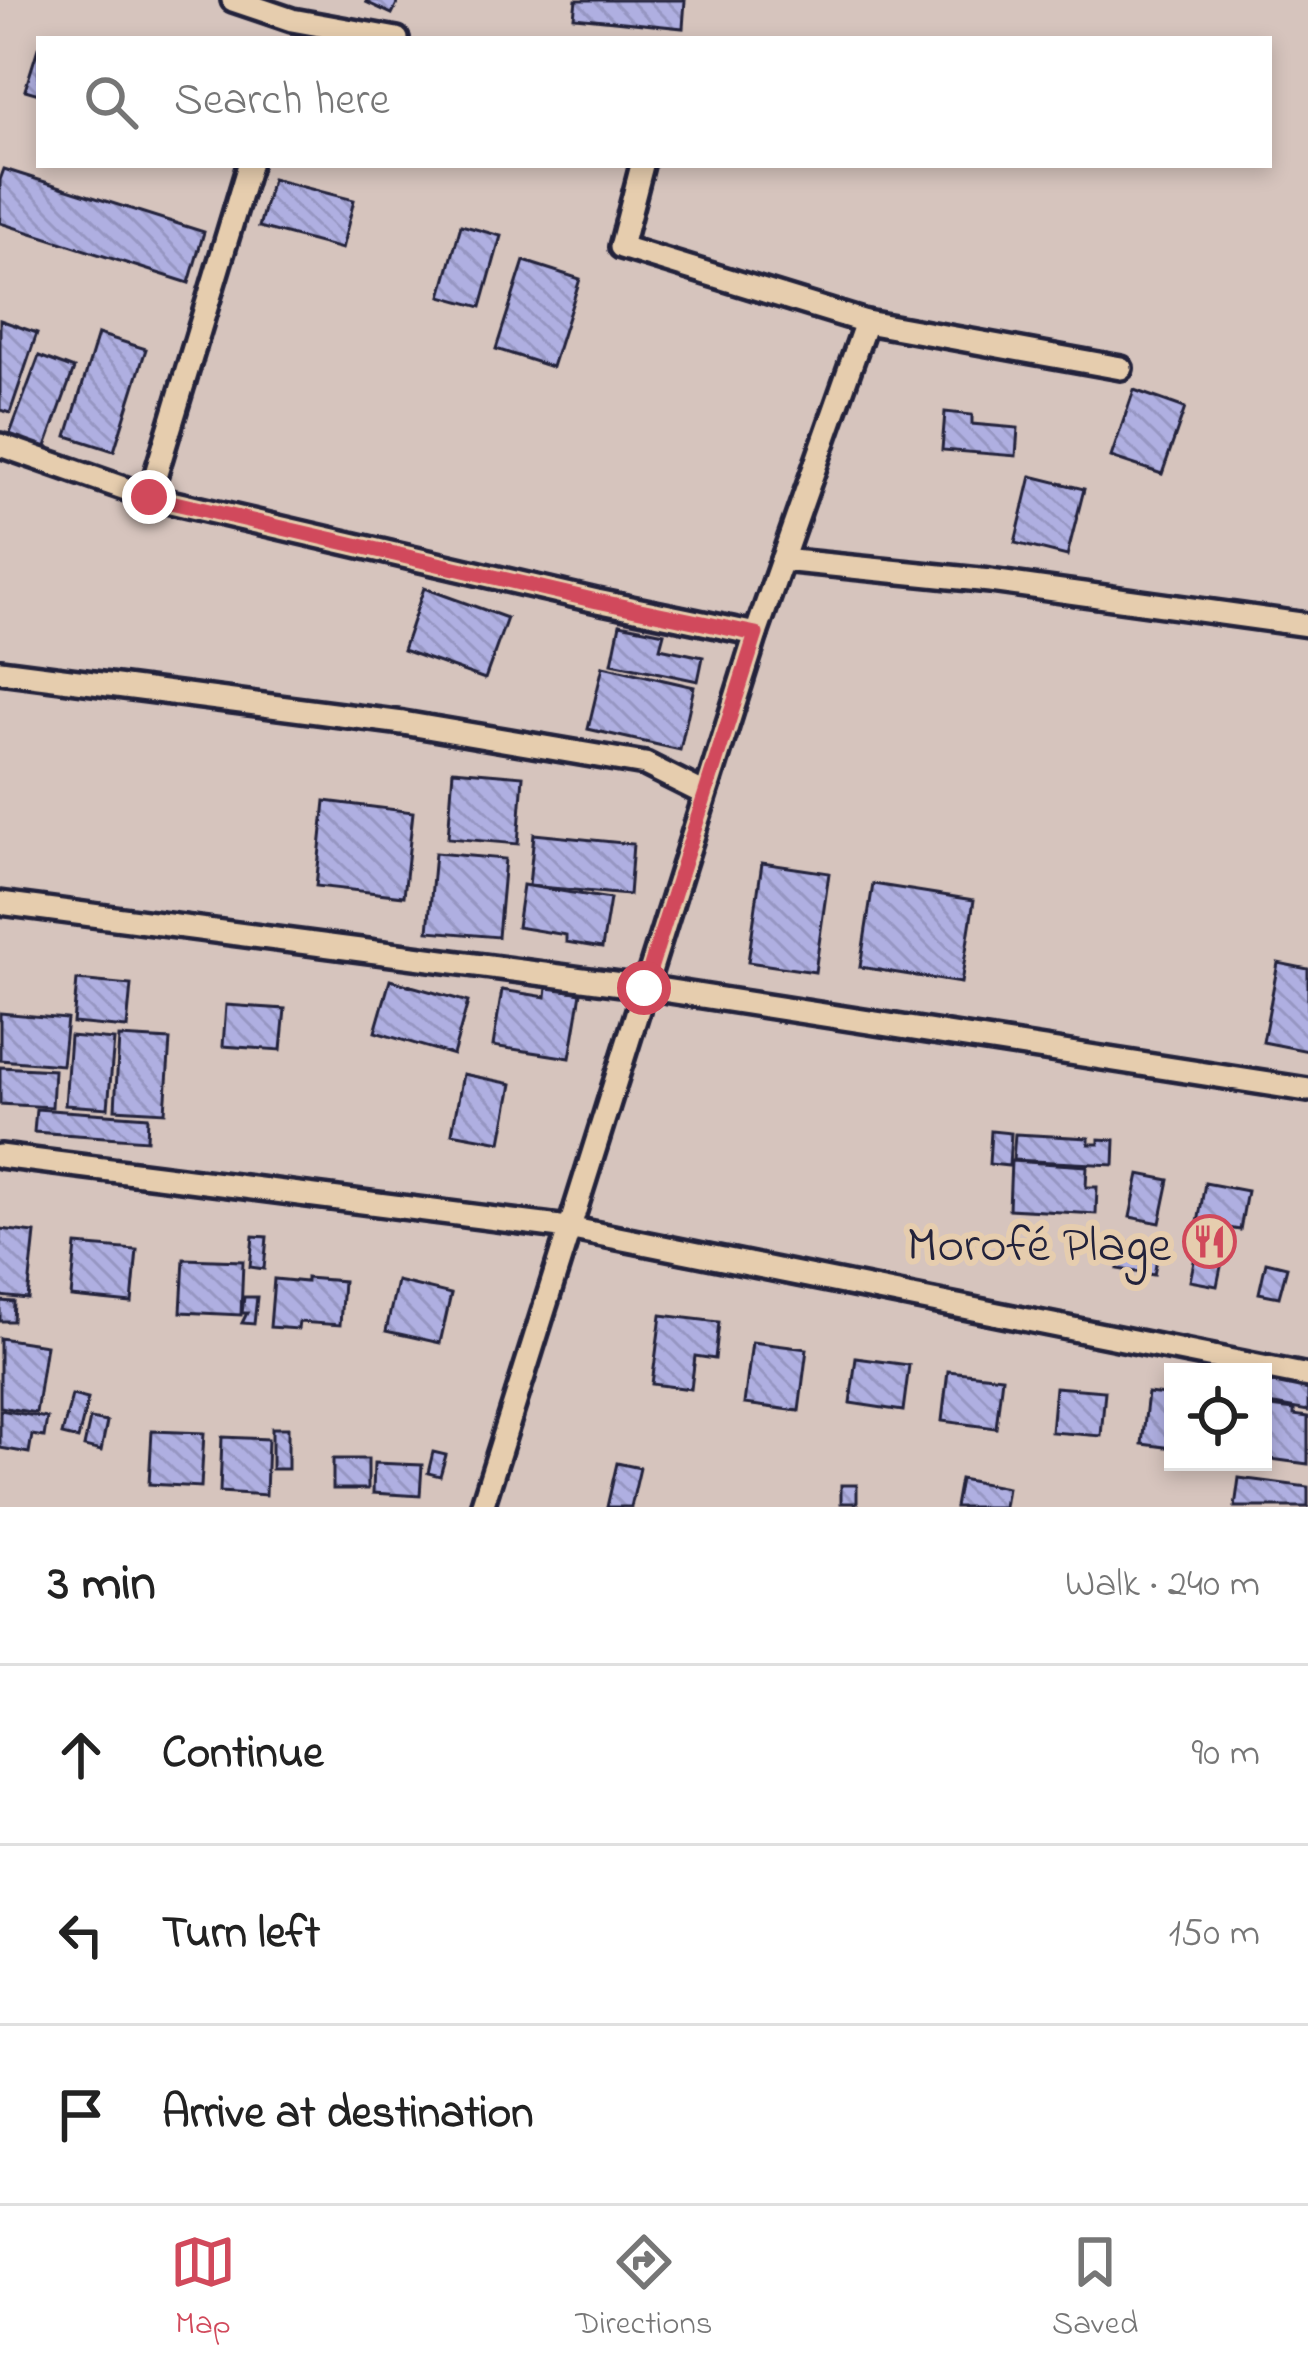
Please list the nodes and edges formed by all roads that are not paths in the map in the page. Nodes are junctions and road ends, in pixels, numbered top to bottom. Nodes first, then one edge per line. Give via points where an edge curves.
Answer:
1 (232, 0) edge
2 (290, 29) edge
3 (365, 36) edge
4 (248, 168) edge
5 (641, 168) edge
6 (866, 322) junction
7 (1120, 368) dead end
8 (0, 446) edge
9 (149, 497) junction
10 (782, 560) junction
11 (1308, 625) edge
12 (756, 634) junction
13 (0, 670) edge
14 (705, 794) junction
15 (0, 903) edge
16 (644, 988) junction
17 (1308, 1090) edge
18 (0, 1156) edge
19 (568, 1228) junction
20 (1308, 1376) edge
21 (482, 1507) edge

1 - 2 street
2 - 3 street
4 - 9 street
5 - 6 street via 621,247
6 - 7 street
6 - 10 street
8 - 9 street
9 - 12 street
10 - 11 street
10 - 12 street
12 - 14 street
13 - 14 street via 645,764
14 - 16 street
15 - 16 street
16 - 17 street
16 - 19 street
18 - 19 street
19 - 20 street
19 - 21 street

